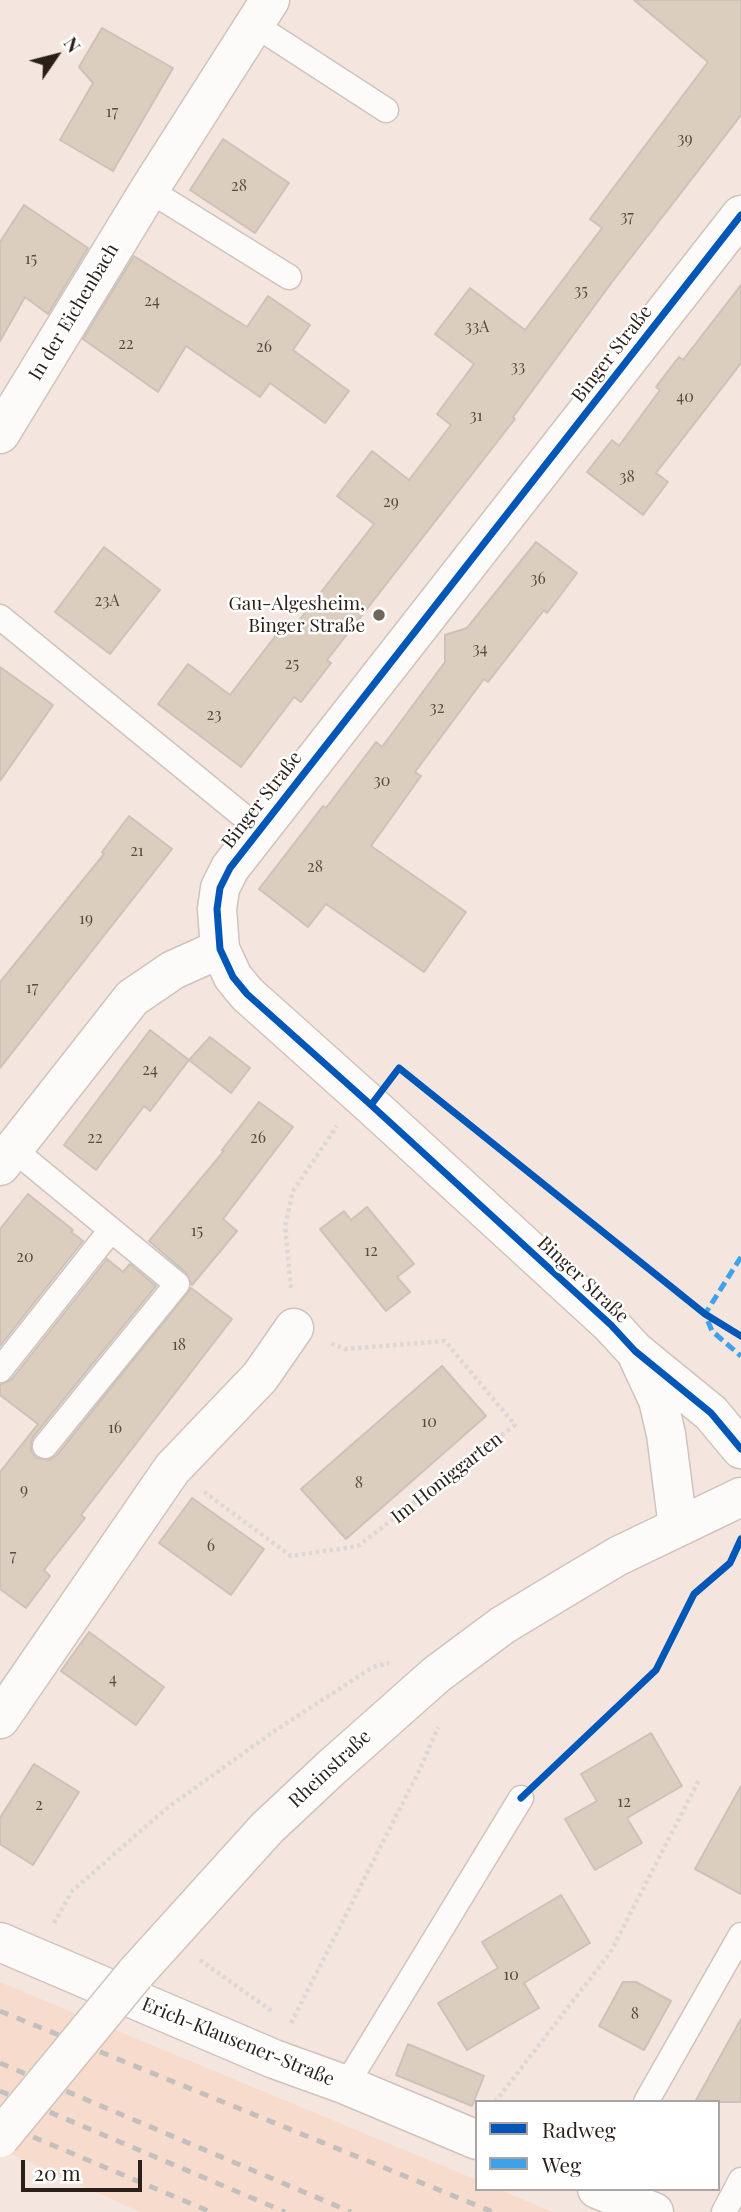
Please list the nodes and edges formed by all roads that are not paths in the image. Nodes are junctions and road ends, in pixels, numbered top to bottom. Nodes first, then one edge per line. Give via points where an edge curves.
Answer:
1 (262, 12) edge
2 (386, 110) dead end
3 (149, 190) junction
4 (741, 215) edge
5 (289, 277) dead end
6 (0, 434) edge
7 (0, 617) edge
8 (258, 829) junction
9 (220, 949) junction
10 (7, 1158) edge
11 (111, 1230) junction
12 (294, 1328) road end
13 (635, 1351) junction
14 (0, 1370) edge
15 (45, 1446) dead end
16 (741, 1449) edge
17 (741, 1497) edge
18 (678, 1527) junction
19 (0, 1719) edge
20 (521, 1798) dead end
21 (741, 1935) edge
22 (0, 1942) edge
23 (346, 2085) junction
24 (647, 2100) edge
25 (0, 2138) edge
26 (475, 2139) edge
27 (741, 2180) edge
28 (602, 2191) edge
29 (654, 2212) edge
30 (724, 2212) edge

1 - 2 lane, In der Eichenbach
1 - 3 street, In der Eichenbach
3 - 5 lane
3 - 6 street, In der Eichenbach
4 - 8 street, Binger Straße
7 - 8 lane, Binger Straße
8 - 9 street, Binger Straße via 219,888
9 - 10 street via 173,970 132,998
9 - 13 street, Binger Straße via 233,978 247,994
10 - 11 lane
11 - 14 lane
11 - 15 lane via 177,1284
12 - 19 street via 260,1377 172,1469
13 - 16 street, Binger Straße via 711,1413
13 - 18 street, Binger Straße via 658,1400
17 - 18 street, Rheinstraße
18 - 25 street, Rheinstraße, bridge via 618,1556 503,1625 437,1674 331,1768 267,1828 168,1936
20 - 23 lane
21 - 24 lane
22 - 23 street, Erich-Klausener-Straße
23 - 26 street, Erich-Klausener-Straße
27 - 30 lane
28 - 29 street

